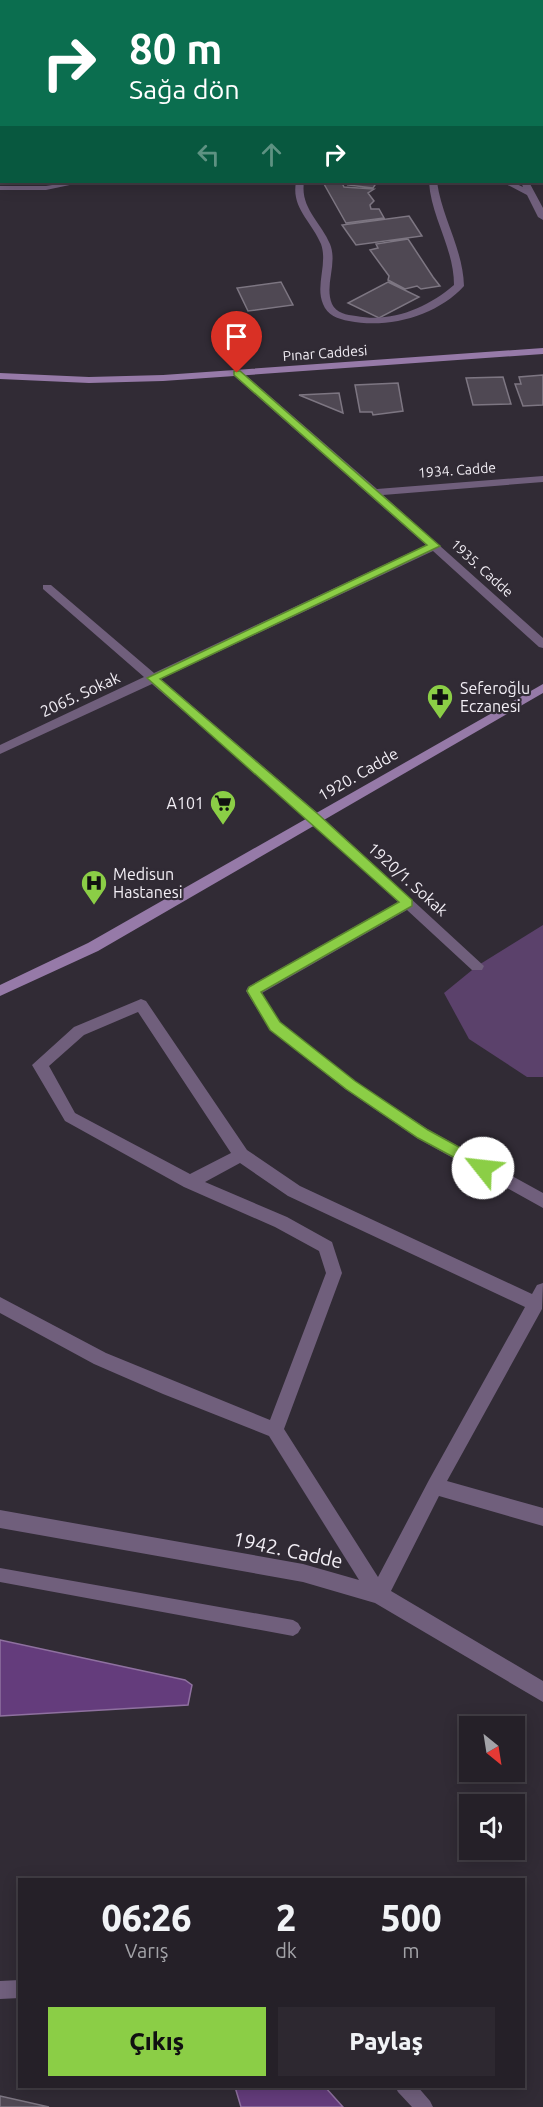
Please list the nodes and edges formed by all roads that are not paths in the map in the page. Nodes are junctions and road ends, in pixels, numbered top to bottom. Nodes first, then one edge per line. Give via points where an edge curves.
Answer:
1 (74, 183) edge
2 (300, 183) edge
3 (433, 183) edge
4 (508, 183) edge
5 (526, 183) edge
6 (0, 188) edge
7 (532, 194) junction
8 (543, 217) edge
9 (543, 351) edge
10 (237, 373) junction
11 (0, 376) edge
12 (543, 479) edge
13 (374, 492) junction
14 (434, 546) junction
15 (47, 587) dead end
16 (543, 644) edge
17 (152, 678) junction
18 (543, 688) edge
19 (0, 750) edge
20 (315, 818) junction
21 (407, 903) junction
22 (477, 966) dead end
23 (0, 991) edge
24 (241, 1155) junction
25 (190, 1182) junction
26 (543, 1201) edge
27 (539, 1297) edge
28 (0, 1304) edge
29 (275, 1430) junction
30 (435, 1486) junction
31 (543, 1517) edge
32 (0, 1519) edge
33 (0, 1575) edge
34 (379, 1595) junction
35 (293, 1628) dead end
36 (543, 1692) edge
37 (18, 1989) edge
38 (0, 1990) edge
39 (406, 2088) edge
40 (424, 2107) edge

1 - 6 lane via 46,188
2 - 3 street via 300,202 329,254 327,303 333,312 360,322 398,318 437,301 459,286 457,264 436,204
4 - 7 street
5 - 7 street
7 - 8 street
9 - 10 street, Pınar Caddesi
10 - 11 street, Pınar Caddesi via 89,380
10 - 13 street, 1935. Cadde
12 - 13 street, 1934. Cadde
13 - 14 street, 1935. Cadde
14 - 16 street, 1935. Cadde
14 - 17 street, 2065. Sokak
15 - 17 street, 1920/1. Sokak
17 - 19 street, 2065. Sokak
17 - 20 street, 1920/1. Sokak
18 - 20 street, 1920. Cadde
20 - 21 street, 1920/1. Sokak
20 - 23 street, 1920. Cadde via 93,947
21 - 22 street, 1920/1. Sokak
21 - 26 street via 253,991 275,1026 350,1085 423,1134
24 - 25 street
24 - 25 street via 141,1005 79,1031 40,1065 70,1117
24 - 27 street via 294,1191
25 - 29 street via 281,1222 326,1247 333,1273
27 - 30 street
28 - 29 street via 44,1332 143,1380
29 - 34 street
30 - 31 street
30 - 34 street
32 - 34 street, 1942. Cadde via 303,1573
33 - 35 lane
34 - 36 street, 1942. Cadde
37 - 38 lane
39 - 40 lane

